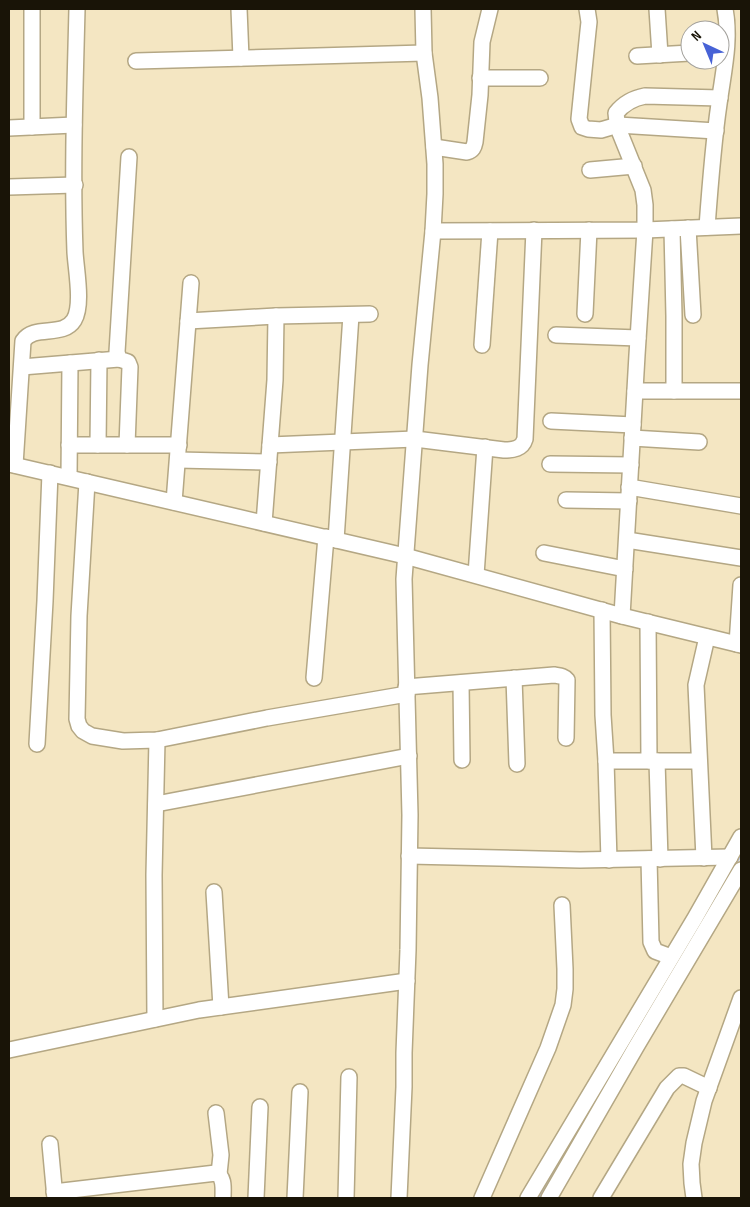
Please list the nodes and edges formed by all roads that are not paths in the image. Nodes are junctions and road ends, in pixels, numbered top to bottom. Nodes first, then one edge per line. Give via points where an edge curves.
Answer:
1 (32, 9) edge
2 (77, 9) edge
3 (239, 9) edge
4 (423, 9) edge
5 (490, 9) edge
6 (494, 9) edge
7 (587, 9) edge
8 (657, 9) edge
9 (424, 53) junction
10 (680, 54) edge
11 (660, 55) junction
12 (637, 56) dead end
13 (241, 58) junction
14 (136, 61) dead end
15 (722, 70) edge
16 (480, 78) junction
17 (540, 78) dead end
18 (720, 98) junction
19 (74, 125) junction
20 (618, 125) junction
21 (32, 127) junction
22 (9, 128) edge
23 (716, 131) junction
24 (434, 147) junction
25 (129, 157) dead end
26 (634, 166) junction
27 (590, 170) dead end
28 (74, 185) junction
29 (9, 187) edge
30 (741, 226) edge
31 (706, 227) junction
32 (672, 228) junction
33 (688, 228) junction
34 (534, 230) junction
35 (589, 230) junction
36 (645, 230) junction
37 (432, 231) junction
38 (490, 231) junction
39 (191, 283) dead end
40 (370, 314) dead end
41 (585, 314) dead end
42 (351, 315) junction
43 (693, 315) dead end
44 (276, 316) junction
45 (188, 321) junction
46 (556, 335) dead end
47 (638, 338) junction
48 (482, 345) dead end
49 (119, 359) junction
50 (100, 360) junction
51 (70, 363) junction
52 (22, 367) junction
53 (635, 391) junction
54 (674, 391) junction
55 (741, 391) edge
56 (551, 422) dead end
57 (632, 431) junction
58 (414, 439) junction
59 (343, 441) junction
60 (699, 442) dead end
61 (69, 445) junction
62 (98, 445) junction
63 (127, 445) junction
64 (270, 445) junction
65 (485, 447) junction
66 (179, 453) junction
67 (269, 462) junction
68 (550, 464) dead end
69 (12, 465) edge
70 (631, 466) junction
71 (50, 473) junction
72 (69, 478) junction
73 (87, 482) junction
74 (629, 494) junction
75 (566, 500) dead end
76 (174, 502) junction
77 (741, 506) edge
78 (264, 523) junction
79 (331, 538) junction
80 (626, 540) junction
81 (544, 553) dead end
82 (405, 556) junction
83 (741, 558) edge
84 (625, 569) junction
85 (476, 575) junction
86 (741, 585) edge
87 (602, 610) junction
88 (622, 616) junction
89 (648, 622) junction
90 (707, 637) junction
91 (739, 645) edge
92 (314, 678) dead end
93 (514, 678) junction
94 (461, 682) junction
95 (407, 691) junction
96 (566, 738) dead end
97 (157, 740) junction
98 (37, 744) dead end
99 (409, 756) junction
100 (462, 760) dead end
101 (606, 760) junction
102 (653, 761) junction
103 (699, 761) junction
104 (517, 764) dead end
105 (156, 804) junction
106 (741, 836) edge
107 (409, 856) junction
108 (730, 857) junction
109 (704, 858) junction
110 (654, 859) junction
111 (609, 860) junction
112 (741, 870) edge
113 (214, 892) dead end
114 (562, 905) dead end
115 (671, 957) junction
116 (407, 981) junction
117 (741, 998) edge
118 (221, 1007) junction
119 (155, 1019) junction
120 (736, 1025) edge
121 (9, 1050) edge
122 (349, 1077) dead end
123 (709, 1088) junction
124 (300, 1092) dead end
125 (260, 1107) dead end
126 (216, 1113) dead end
127 (50, 1144) dead end
128 (219, 1174) junction
129 (54, 1195) edge
130 (603, 1197) edge
131 (222, 1198) edge
132 (256, 1198) edge
133 (295, 1198) edge
134 (346, 1198) edge
135 (399, 1198) edge
136 (482, 1198) edge
137 (528, 1198) edge
138 (550, 1198) edge
139 (694, 1198) edge

1 - 21 street
2 - 19 street
3 - 13 street
4 - 9 street
5 - 6 street
5 - 16 street via 482,42
7 - 20 street via 589,22 579,119 582,127 588,129 601,130
8 - 11 street
9 - 13 street
9 - 24 street
10 - 11 street
11 - 12 street
13 - 14 street
15 - 18 street
16 - 17 street
16 - 24 street via 474,148 467,152
18 - 20 street via 638,97 616,113
18 - 23 street
19 - 21 street
19 - 28 street
20 - 23 street
20 - 26 street
21 - 22 street
23 - 31 street
24 - 37 street
25 - 49 street
26 - 27 street
26 - 36 street via 644,190
28 - 29 street
28 - 52 street via 77,314 65,328 25,338
30 - 31 street
31 - 33 street
32 - 33 street
32 - 36 street
32 - 54 street
33 - 43 street
34 - 35 street
34 - 38 street
34 - 65 street via 526,440 516,449
35 - 36 street
35 - 41 street
36 - 47 street
37 - 38 street
37 - 58 street
38 - 48 street
39 - 45 street
40 - 42 street
42 - 44 street
42 - 59 street
44 - 45 street
44 - 64 street
45 - 66 street
46 - 47 street
47 - 53 street
49 - 50 street
49 - 63 street via 128,362 130,367
50 - 51 street
50 - 62 street
51 - 52 street
51 - 61 street
52 - 69 street
53 - 54 street
53 - 57 street
54 - 55 street
56 - 57 street
57 - 60 street
57 - 70 street
58 - 59 street
58 - 65 street
58 - 82 street
59 - 64 street
59 - 79 street
61 - 62 street
61 - 72 street
62 - 63 street
63 - 66 street
64 - 67 street
65 - 85 street
66 - 67 street
66 - 76 street
67 - 78 street
68 - 70 street
69 - 71 street
70 - 74 street
71 - 72 street
71 - 98 street
72 - 73 street
73 - 76 street
73 - 97 street via 77,719 83,731 92,736 123,741
74 - 75 street
74 - 77 street
74 - 80 street
76 - 78 street
78 - 79 street
79 - 82 street
79 - 92 street
80 - 83 street
80 - 84 street
81 - 84 street
82 - 85 street
82 - 95 street via 403,600
84 - 88 street
85 - 87 street
86 - 91 street
87 - 88 street
87 - 101 street
88 - 89 street
89 - 90 street
89 - 102 street
90 - 91 street
90 - 103 street via 696,685
93 - 94 street
93 - 96 street via 565,677 568,688
93 - 104 street
94 - 95 street
94 - 100 street
95 - 97 street
95 - 99 street
97 - 105 street
99 - 105 street
99 - 107 street
101 - 102 street
101 - 111 street
102 - 103 street
102 - 110 street
103 - 109 street
105 - 119 street
106 - 108 street
107 - 111 street
107 - 116 street
108 - 109 street
108 - 115 street
109 - 110 street
110 - 111 street
110 - 115 street via 650,942 655,951
112 - 138 street
113 - 118 street
114 - 136 street via 563,1005 548,1048
115 - 137 street
116 - 118 street
116 - 135 street
117 - 120 street
118 - 119 street
119 - 121 street
120 - 123 street
122 - 134 street
123 - 130 street via 684,1076 674,1080
123 - 139 street via 691,1164
124 - 133 street
125 - 132 street
126 - 128 street via 221,1155
127 - 129 street
128 - 129 street
128 - 131 street via 222,1177

